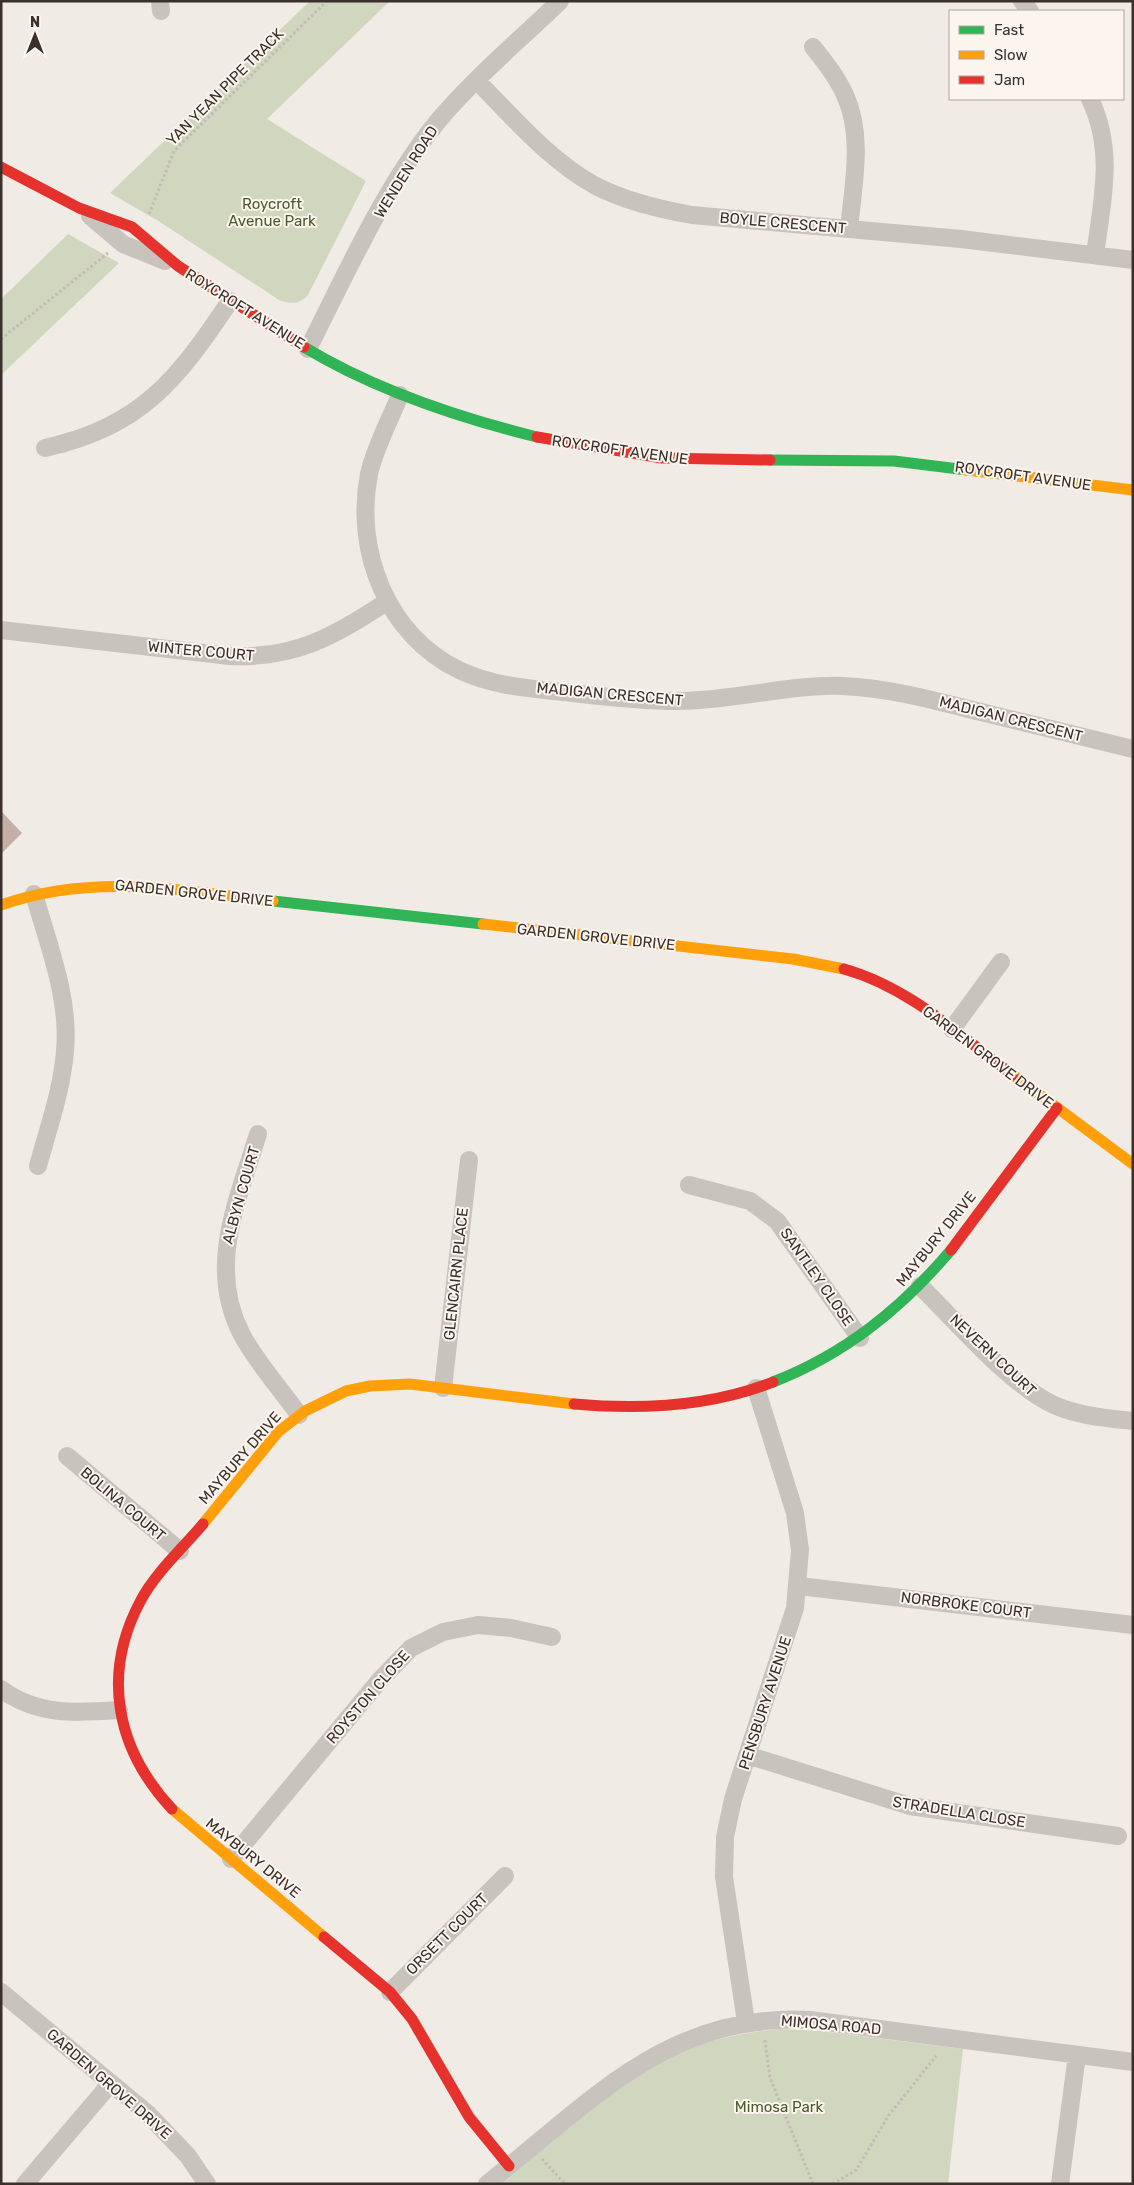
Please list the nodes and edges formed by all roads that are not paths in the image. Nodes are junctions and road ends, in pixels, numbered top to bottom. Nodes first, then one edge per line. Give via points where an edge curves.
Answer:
1 (560, 1) edge
2 (813, 47) dead end
3 (478, 81) junction
4 (1090, 100) edge
5 (1, 167) edge
6 (79, 208) junction
7 (849, 229) junction
8 (1095, 255) junction
9 (1133, 260) edge
10 (178, 266) junction
11 (230, 301) junction
12 (308, 349) junction
13 (400, 395) junction
14 (45, 448) dead end
15 (1133, 490) edge
16 (388, 601) junction
17 (1, 630) edge
18 (1133, 749) edge
19 (34, 894) junction
20 (1, 905) edge
21 (1000, 962) dead end
22 (952, 1029) junction
23 (1056, 1108) junction
24 (258, 1134) dead end
25 (469, 1160) dead end
26 (1133, 1164) edge
27 (38, 1166) dead end
28 (689, 1185) dead end
29 (920, 1286) junction
30 (860, 1338) junction
31 (444, 1388) junction
32 (756, 1388) junction
33 (299, 1414) junction
34 (1133, 1421) edge
35 (67, 1456) dead end
36 (180, 1551) junction
37 (799, 1586) junction
38 (1133, 1625) edge
39 (552, 1637) dead end
40 (1, 1689) edge
41 (119, 1710) junction
42 (747, 1755) junction
43 (1118, 1836) dead end
44 (231, 1859) junction
45 (505, 1876) dead end
46 (1, 1992) edge
47 (390, 1992) junction
48 (746, 2022) junction
49 (1077, 2055) junction
50 (1133, 2062) edge
51 (110, 2082) junction
52 (508, 2166) junction
53 (25, 2184) edge
54 (207, 2184) edge
55 (487, 2184) edge
56 (1060, 2184) edge

1 - 3 street, WENDEN ROAD
2 - 7 street via 842,87 853,122 855,156
3 - 7 street, BOYLE CRESCENT via 558,160 609,192 662,210 692,215
3 - 12 street, WENDEN ROAD via 438,121 409,161
4 - 8 street via 1100,124 1106,156
5 - 6 street, ROYCROFT AVENUE
6 - 10 street, ROYCROFT AVENUE via 121,242
6 - 10 street, ROYCROFT AVENUE via 135,229
7 - 8 street, BOYLE CRESCENT
8 - 9 street, BOYLE CRESCENT
10 - 11 street, ROYCROFT AVENUE
11 - 12 street, ROYCROFT AVENUE
11 - 14 street via 188,361 156,397 130,416 94,434
12 - 13 street, ROYCROFT AVENUE
13 - 15 street, ROYCROFT AVENUE via 518,433 636,455 729,461 894,461
13 - 16 street, MADIGAN CRESCENT via 372,464 366,493 366,531 370,552
16 - 17 street, WINTER COURT via 310,646 263,656 230,656
16 - 18 street, MADIGAN CRESCENT via 414,637 437,656 460,670 505,684 618,698 678,701 813,686 873,688
19 - 20 street, GARDEN GROVE DRIVE
19 - 22 street, GARDEN GROVE DRIVE via 85,885 141,886 822,963 869,976 890,986
19 - 27 street via 58,980 65,1028 62,1074
21 - 22 street
22 - 23 street, GARDEN GROVE DRIVE
23 - 26 street, GARDEN GROVE DRIVE
23 - 29 street, MAYBURY DRIVE
24 - 33 street, ALBYN COURT via 226,1245 225,1282 234,1319 242,1336
25 - 31 street, GLENCAIRN PLACE
28 - 30 street, SANTLEY CLOSE via 750,1201 777,1221
29 - 30 street, MAYBURY DRIVE
29 - 34 street, NEVERN COURT via 992,1357 1039,1397 1078,1413
30 - 32 street, MAYBURY DRIVE via 790,1376
31 - 32 street, MAYBURY DRIVE via 627,1407 688,1404
31 - 33 street, MAYBURY DRIVE via 395,1383 357,1388 326,1399
32 - 37 street, PENSBURY AVENUE via 799,1530
33 - 36 street, MAYBURY DRIVE via 278,1432
35 - 36 street, BOLINA COURT
36 - 41 street, MAYBURY DRIVE via 142,1598 128,1630 120,1658
37 - 38 street, NORBROKE COURT
37 - 42 street, PENSBURY AVENUE via 789,1630
39 - 44 street, ROYSTON CLOSE via 478,1625 443,1632 411,1648 380,1680
40 - 41 street via 24,1702 52,1711
41 - 44 street, MAYBURY DRIVE via 130,1751 161,1800
42 - 43 street, STRADELLA CLOSE via 910,1806
42 - 48 street, PENSBURY AVENUE via 728,1818 724,1856 727,1901
44 - 47 street, MAYBURY DRIVE
45 - 47 street, ORSETT COURT
46 - 51 street, GARDEN GROVE DRIVE
47 - 52 street, MAYBURY DRIVE via 412,2019 469,2117
48 - 49 street, MIMOSA ROAD via 810,2020
48 - 52 street, MIMOSA ROAD via 705,2033 657,2053 601,2092
49 - 50 street, MIMOSA ROAD
49 - 56 street
51 - 53 street
51 - 54 street, GARDEN GROVE DRIVE via 169,2134
52 - 55 street, MIMOSA ROAD

